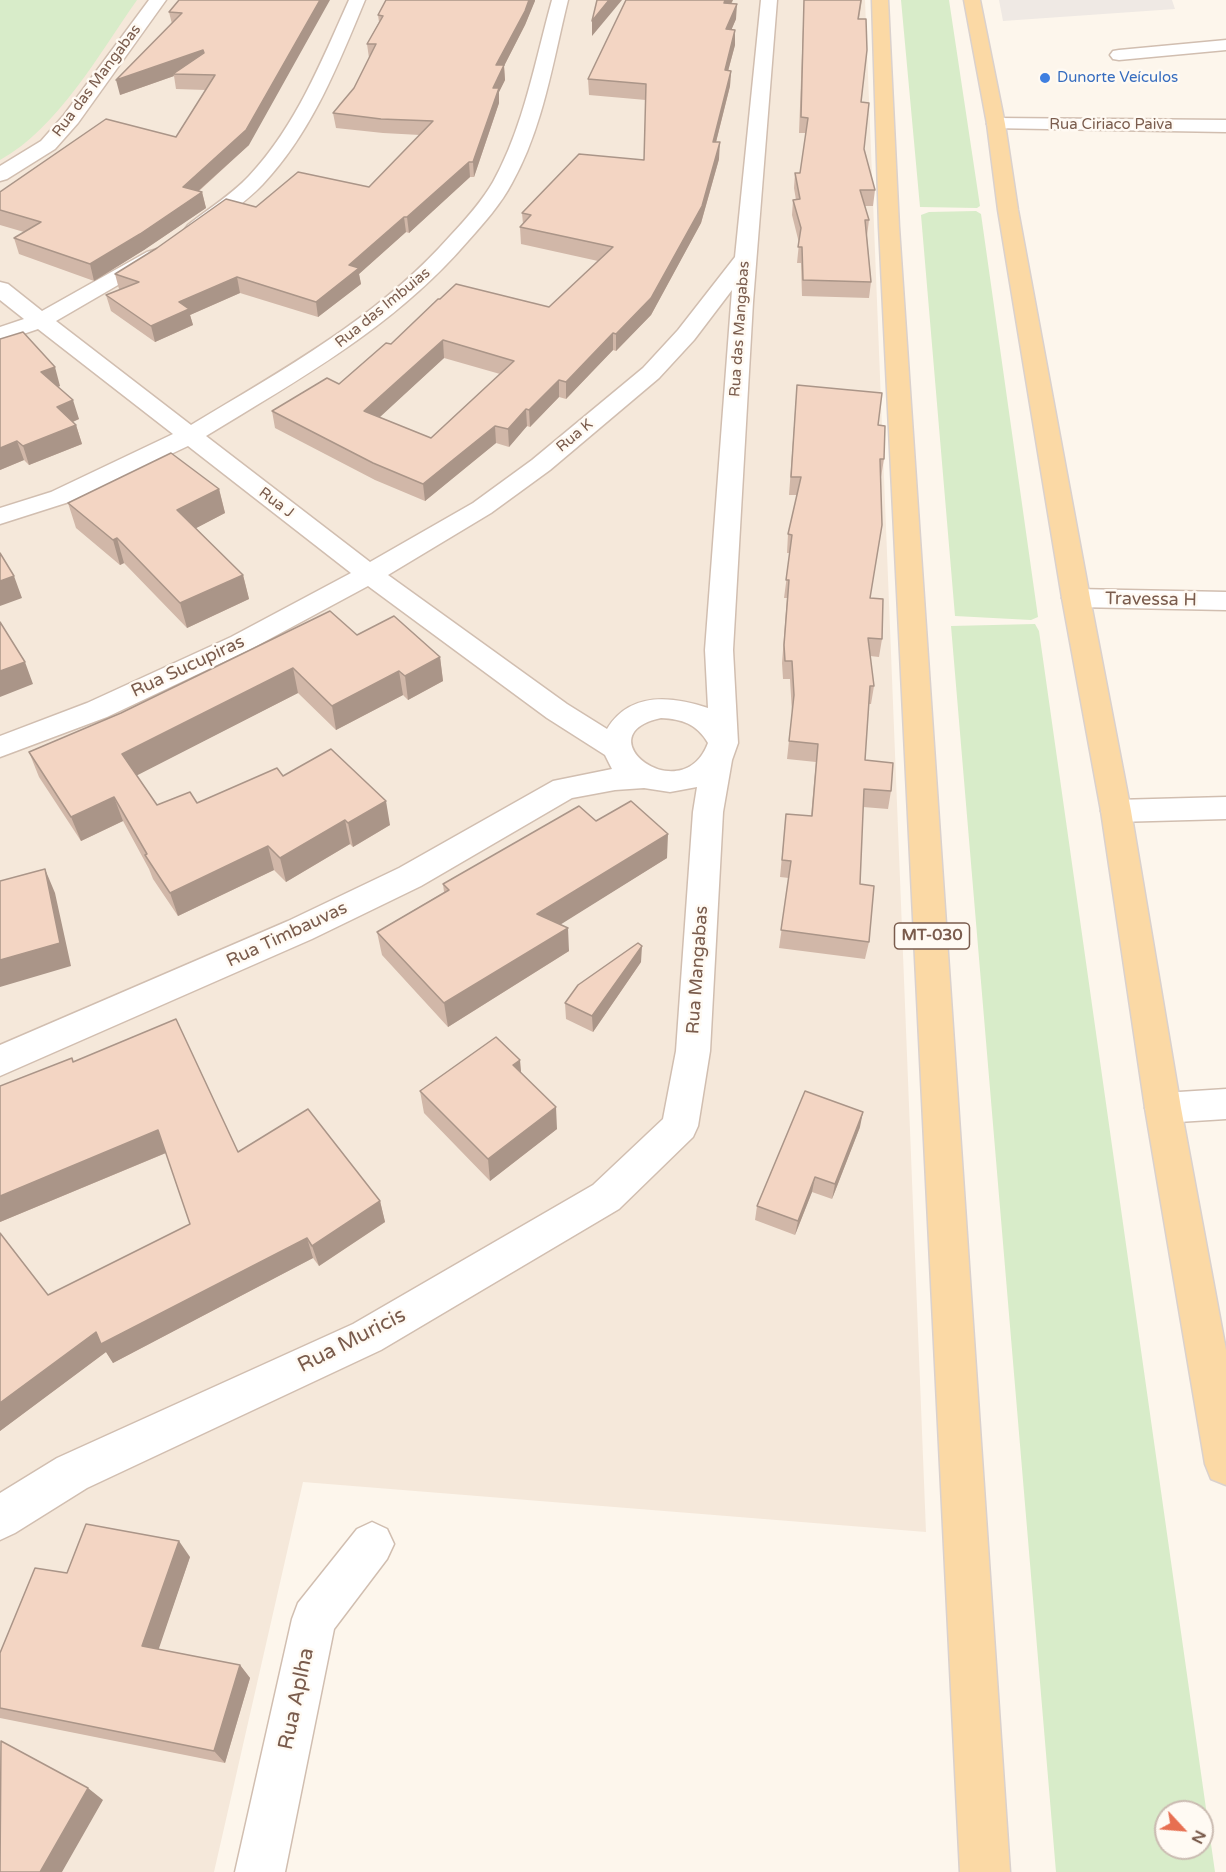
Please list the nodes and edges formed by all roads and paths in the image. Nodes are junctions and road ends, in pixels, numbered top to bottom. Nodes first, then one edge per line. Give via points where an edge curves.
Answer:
1 (158, 0) edge
2 (357, 0) edge
3 (560, 0) edge
4 (769, 0) edge
5 (880, 0) edge
6 (972, 0) edge
7 (1226, 45) edge
8 (1119, 55) dead end
9 (996, 124) junction
10 (1223, 132) edge
11 (0, 175) edge
12 (746, 256) junction
13 (0, 289) edge
14 (42, 320) junction
15 (0, 335) edge
16 (189, 436) junction
17 (0, 516) edge
18 (369, 574) junction
19 (1076, 598) junction
20 (1226, 601) edge
21 (719, 658) junction
22 (557, 711) junction
23 (647, 711) junction
24 (0, 747) edge
25 (618, 751) junction
26 (720, 752) junction
27 (655, 779) junction
28 (564, 789) junction
29 (1226, 808) edge
30 (1116, 811) junction
31 (708, 812) junction
32 (0, 1061) edge
33 (1226, 1104) edge
34 (1163, 1108) junction
35 (680, 1126) joint
36 (1225, 1454) edge
37 (0, 1518) edge
38 (372, 1544) dead end
39 (260, 1872) edge
40 (985, 1872) edge

1 - 11 street, Rua das Mangabas via 48,145
2 - 14 street via 307,112 273,162 254,182 177,241
3 - 16 street, Rua das Imbuias via 516,155 480,215 432,270 371,322
4 - 12 street, Rua das Mangabas
5 - 40 main road, MT-030 via 890,239
6 - 9 main road
7 - 8 street
9 - 10 street, Rua Ciriaco Paiva
9 - 19 main road
12 - 18 street, Rua K via 686,335 651,373 541,465 482,508
12 - 21 street, Rua das Mangabas
13 - 14 street, Rua J
14 - 15 street
14 - 16 street, Rua J
16 - 17 street, Rua das Imbuias via 60,497
16 - 18 street, Rua J
18 - 22 street, Rua J
18 - 24 street, Rua Sucupiras via 241,643 97,710
19 - 20 street, Travessa H
19 - 30 main road
21 - 23 street via 698,684
21 - 26 street, Rua das Mangabas
22 - 23 street
22 - 25 street, Rua J
23 - 25 street via 625,724 618,736
23 - 26 street via 676,708 708,719 718,730
25 - 27 street via 628,767
25 - 28 street via 578,771
26 - 27 street via 705,773 686,780
26 - 31 street, Rua Mangabas
27 - 28 street via 615,779
27 - 31 street via 682,790
28 - 32 street, Rua Timbauvas via 410,877 310,926
29 - 30 street
30 - 34 main road
31 - 35 street, Rua Mangabas via 693,1052
33 - 34 street
34 - 36 main road
35 - 37 street, Rua Muricis via 606,1197 368,1336 72,1473
38 - 39 street, Rua Aplha via 314,1619

